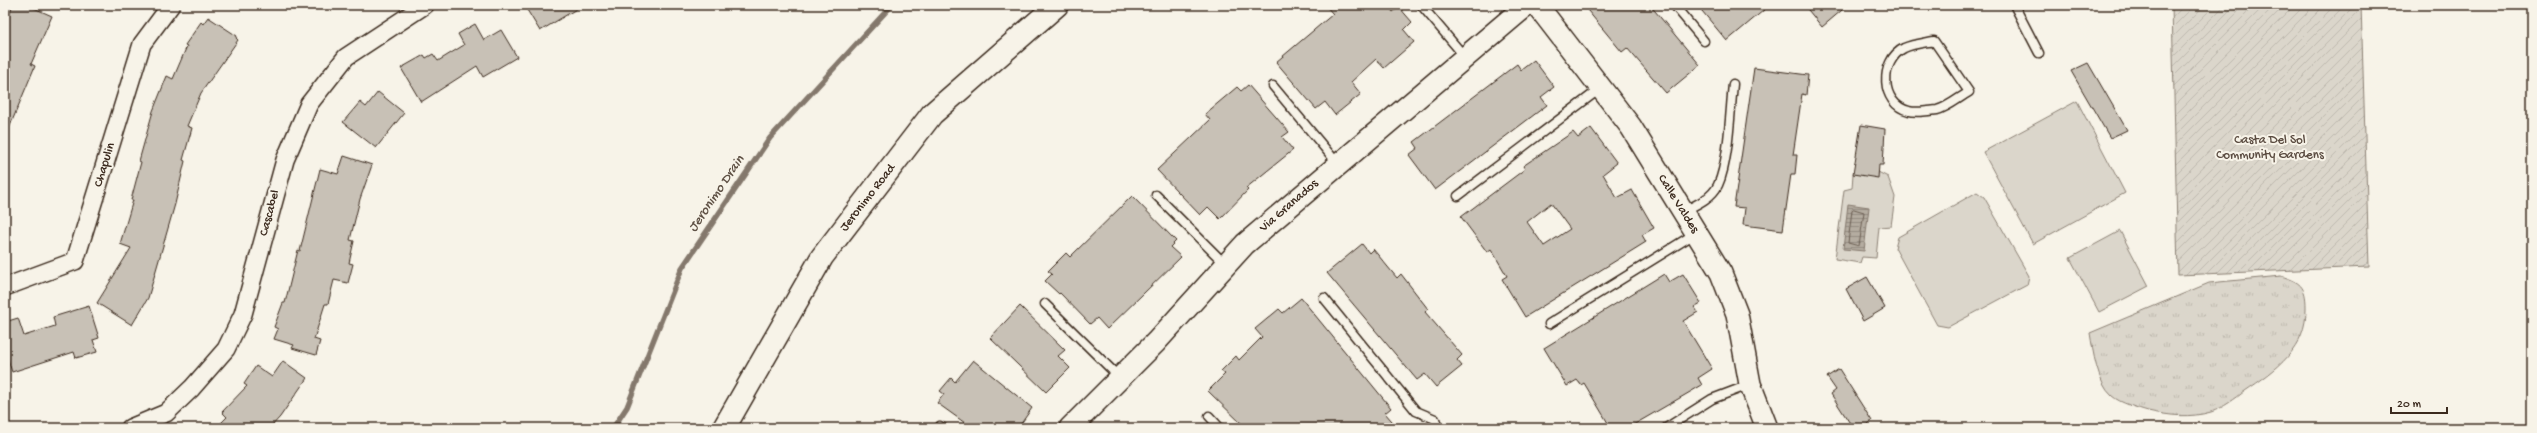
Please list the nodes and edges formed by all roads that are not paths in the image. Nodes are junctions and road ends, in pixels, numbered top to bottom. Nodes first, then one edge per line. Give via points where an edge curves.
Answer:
1 (171, 5) edge
2 (425, 5) edge
3 (1057, 5) edge
4 (1422, 5) edge
5 (1527, 5) edge
6 (1537, 5) edge
7 (1674, 5) edge
8 (2014, 5) edge
9 (1704, 41) dead end
10 (1934, 41) joint
11 (2039, 53) dead end
12 (1466, 57) junction
13 (1733, 84) dead end
14 (1273, 86) dead end
15 (1602, 87) junction
16 (1338, 164) junction
17 (1156, 195) dead end
18 (1458, 196) dead end
19 (1684, 212) junction
20 (1696, 233) junction
21 (1225, 264) junction
22 (5, 287) edge
23 (1324, 298) dead end
24 (1045, 304) dead end
25 (1549, 324) dead end
26 (1120, 378) junction
27 (1750, 384) junction
28 (1209, 416) dead end
29 (130, 428) edge
30 (724, 428) edge
31 (1070, 428) edge
32 (1220, 428) edge
33 (1438, 428) edge
34 (1666, 428) edge
35 (1767, 428) edge

1 - 22 street, Chapulin via 142,44 75,261
2 - 29 street, Cascabel via 346,57 309,104 285,160 243,314 226,349 166,413
3 - 30 main road, Jeronimo Road via 932,114 822,257
4 - 12 lane
5 - 12 street, Via Granados
6 - 15 street, Calle Valdes
7 - 9 lane
8 - 11 lane
10 - 10 lane via 1969,92 1938,110 1910,111 1890,98 1886,85 1886,70 1892,58 1904,49
12 - 16 street, Via Granados
13 - 19 lane via 1724,161 1718,186 1711,195
14 - 16 lane
15 - 18 lane
15 - 19 street, Calle Valdes via 1631,127
16 - 21 street, Via Granados
17 - 21 lane
19 - 20 street, Calle Valdes
20 - 25 lane
20 - 27 street, Calle Valdes via 1721,273 1737,314
21 - 26 street, Via Granados via 1156,342
23 - 33 lane via 1416,410 1435,419
24 - 26 lane
26 - 31 street, Via Granados
27 - 34 lane via 1712,399
27 - 35 street, Calle Valdes
28 - 32 lane

